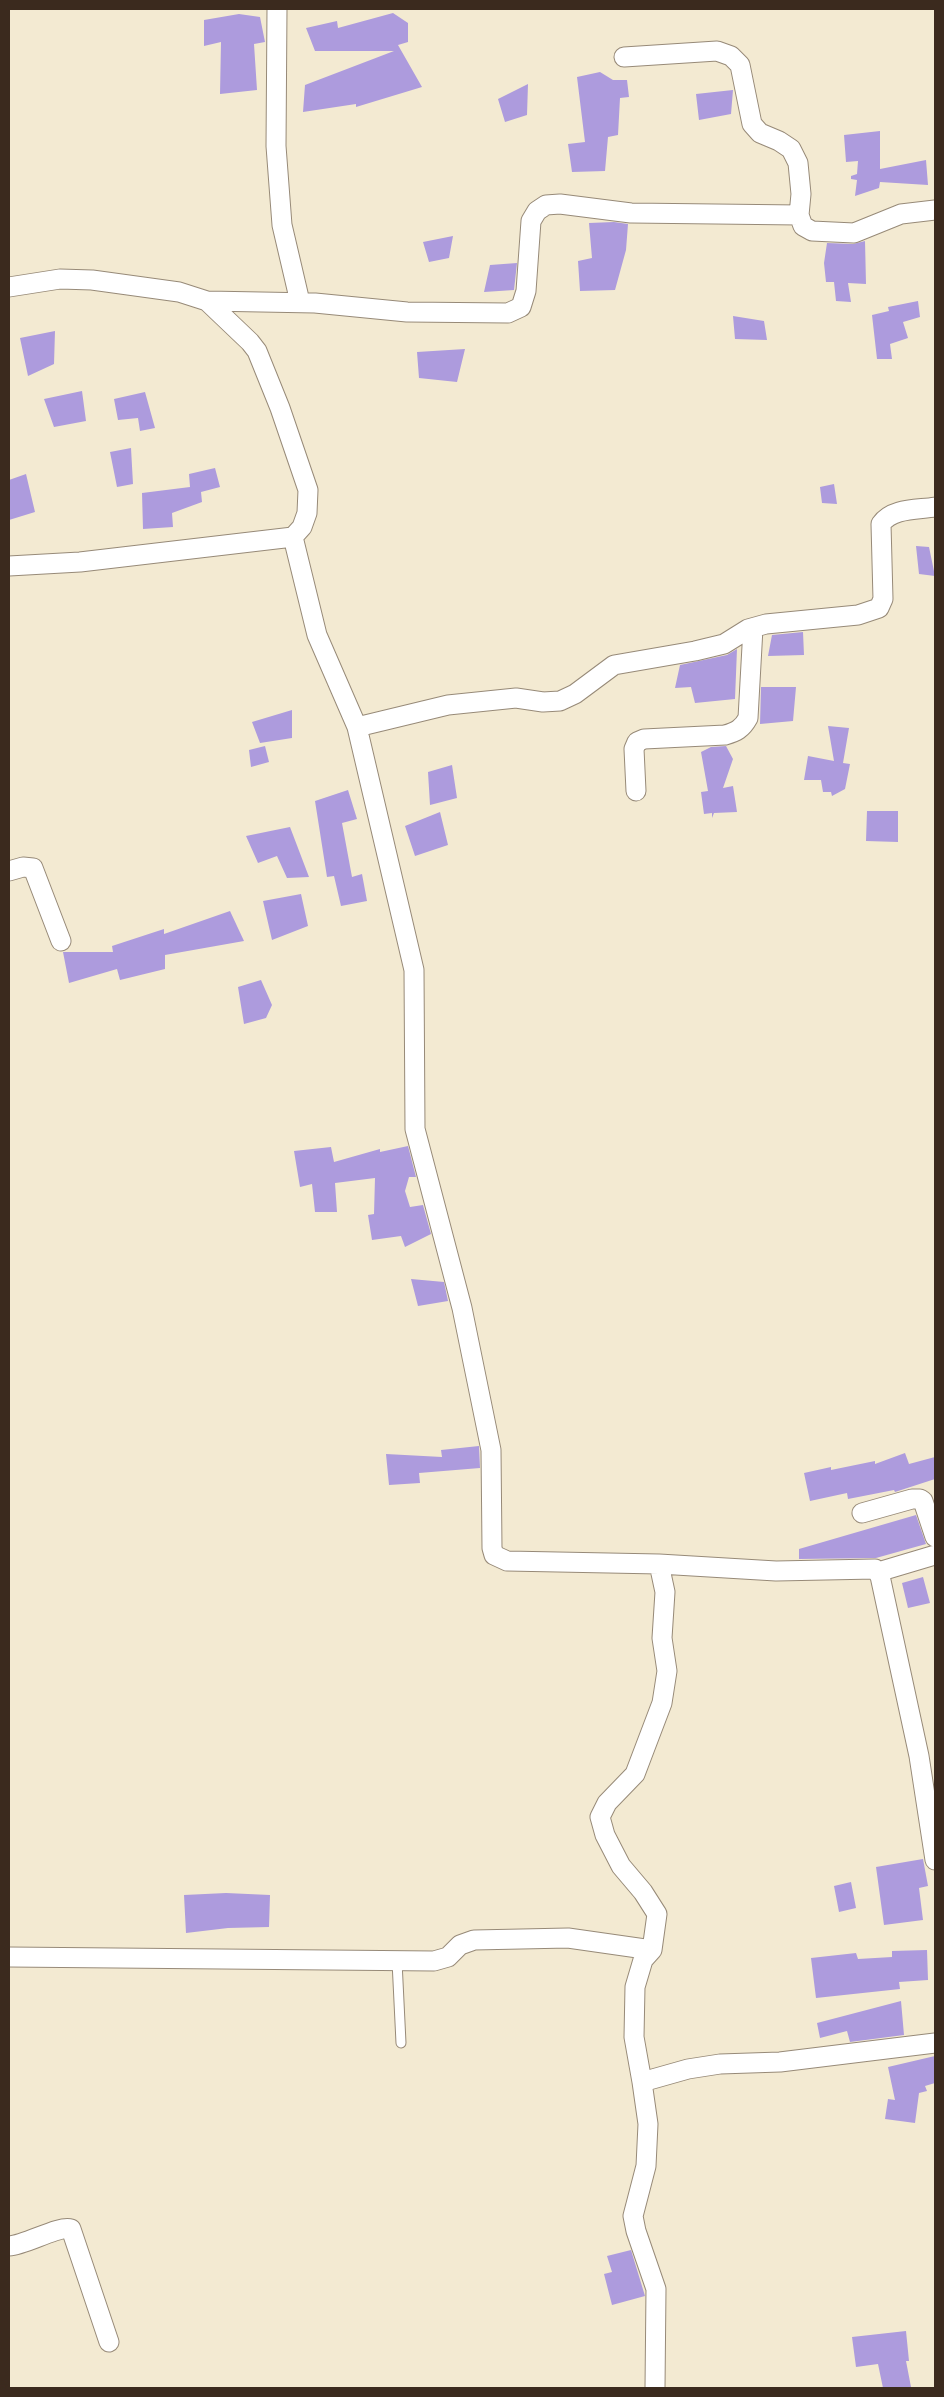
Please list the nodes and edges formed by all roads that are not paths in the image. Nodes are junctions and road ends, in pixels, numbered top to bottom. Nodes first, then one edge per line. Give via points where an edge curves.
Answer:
1 (277, 9) edge
2 (624, 58) dead end
3 (935, 210) edge
4 (799, 215) junction
5 (9, 287) edge
6 (207, 301) junction
7 (300, 302) junction
8 (935, 506) edge
9 (292, 537) junction
10 (9, 566) edge
11 (753, 628) junction
12 (357, 727) junction
13 (636, 791) dead end
14 (9, 871) edge
15 (62, 941) dead end
16 (862, 1513) dead end
17 (935, 1537) edge
18 (935, 1555) edge
19 (658, 1564) junction
20 (878, 1572) junction
21 (935, 1860) edge
22 (652, 1950) junction
23 (9, 1957) edge
24 (396, 1960) junction
25 (401, 2043) dead end
26 (935, 2043) edge
27 (642, 2082) junction
28 (9, 2246) edge
29 (109, 2342) dead end
30 (655, 2388) edge

1 - 7 street via 277,156 282,225
2 - 4 street via 717,51 731,56 740,66 752,124 760,133 791,149 798,164
3 - 4 street via 901,214 854,233 812,231 804,226
4 - 7 street via 631,213 546,205 531,221 526,291 521,307 508,313 407,312
5 - 6 street via 60,280 92,280 180,292
6 - 7 street
6 - 9 street via 257,351 280,408 308,490 307,513 302,527
8 - 11 street via 886,516 881,524 883,599 879,608 858,615
9 - 10 street via 80,562
9 - 12 street via 317,636
11 - 12 street via 724,644 614,665 560,701 516,698 448,704
11 - 13 street via 748,718 744,726 724,736 637,742 634,749
12 - 19 street via 414,970 415,1128 462,1308 492,1450 494,1555 507,1561
14 - 15 street via 33,868
16 - 17 street via 920,1499
18 - 20 street
19 - 20 street via 776,1571 871,1568
19 - 22 street via 665,1592 662,1638 667,1671 662,1703 635,1774 607,1803 600,1817 621,1866 657,1912
20 - 21 street via 919,1756
22 - 24 street via 568,1938 474,1940 460,1945 441,1960
22 - 27 street via 643,1960 635,1987 634,2037
23 - 24 street
24 - 25 lane
26 - 27 street via 780,2062 720,2064
27 - 30 street via 648,2124 646,2166 633,2216 656,2290
28 - 29 street via 71,2229

